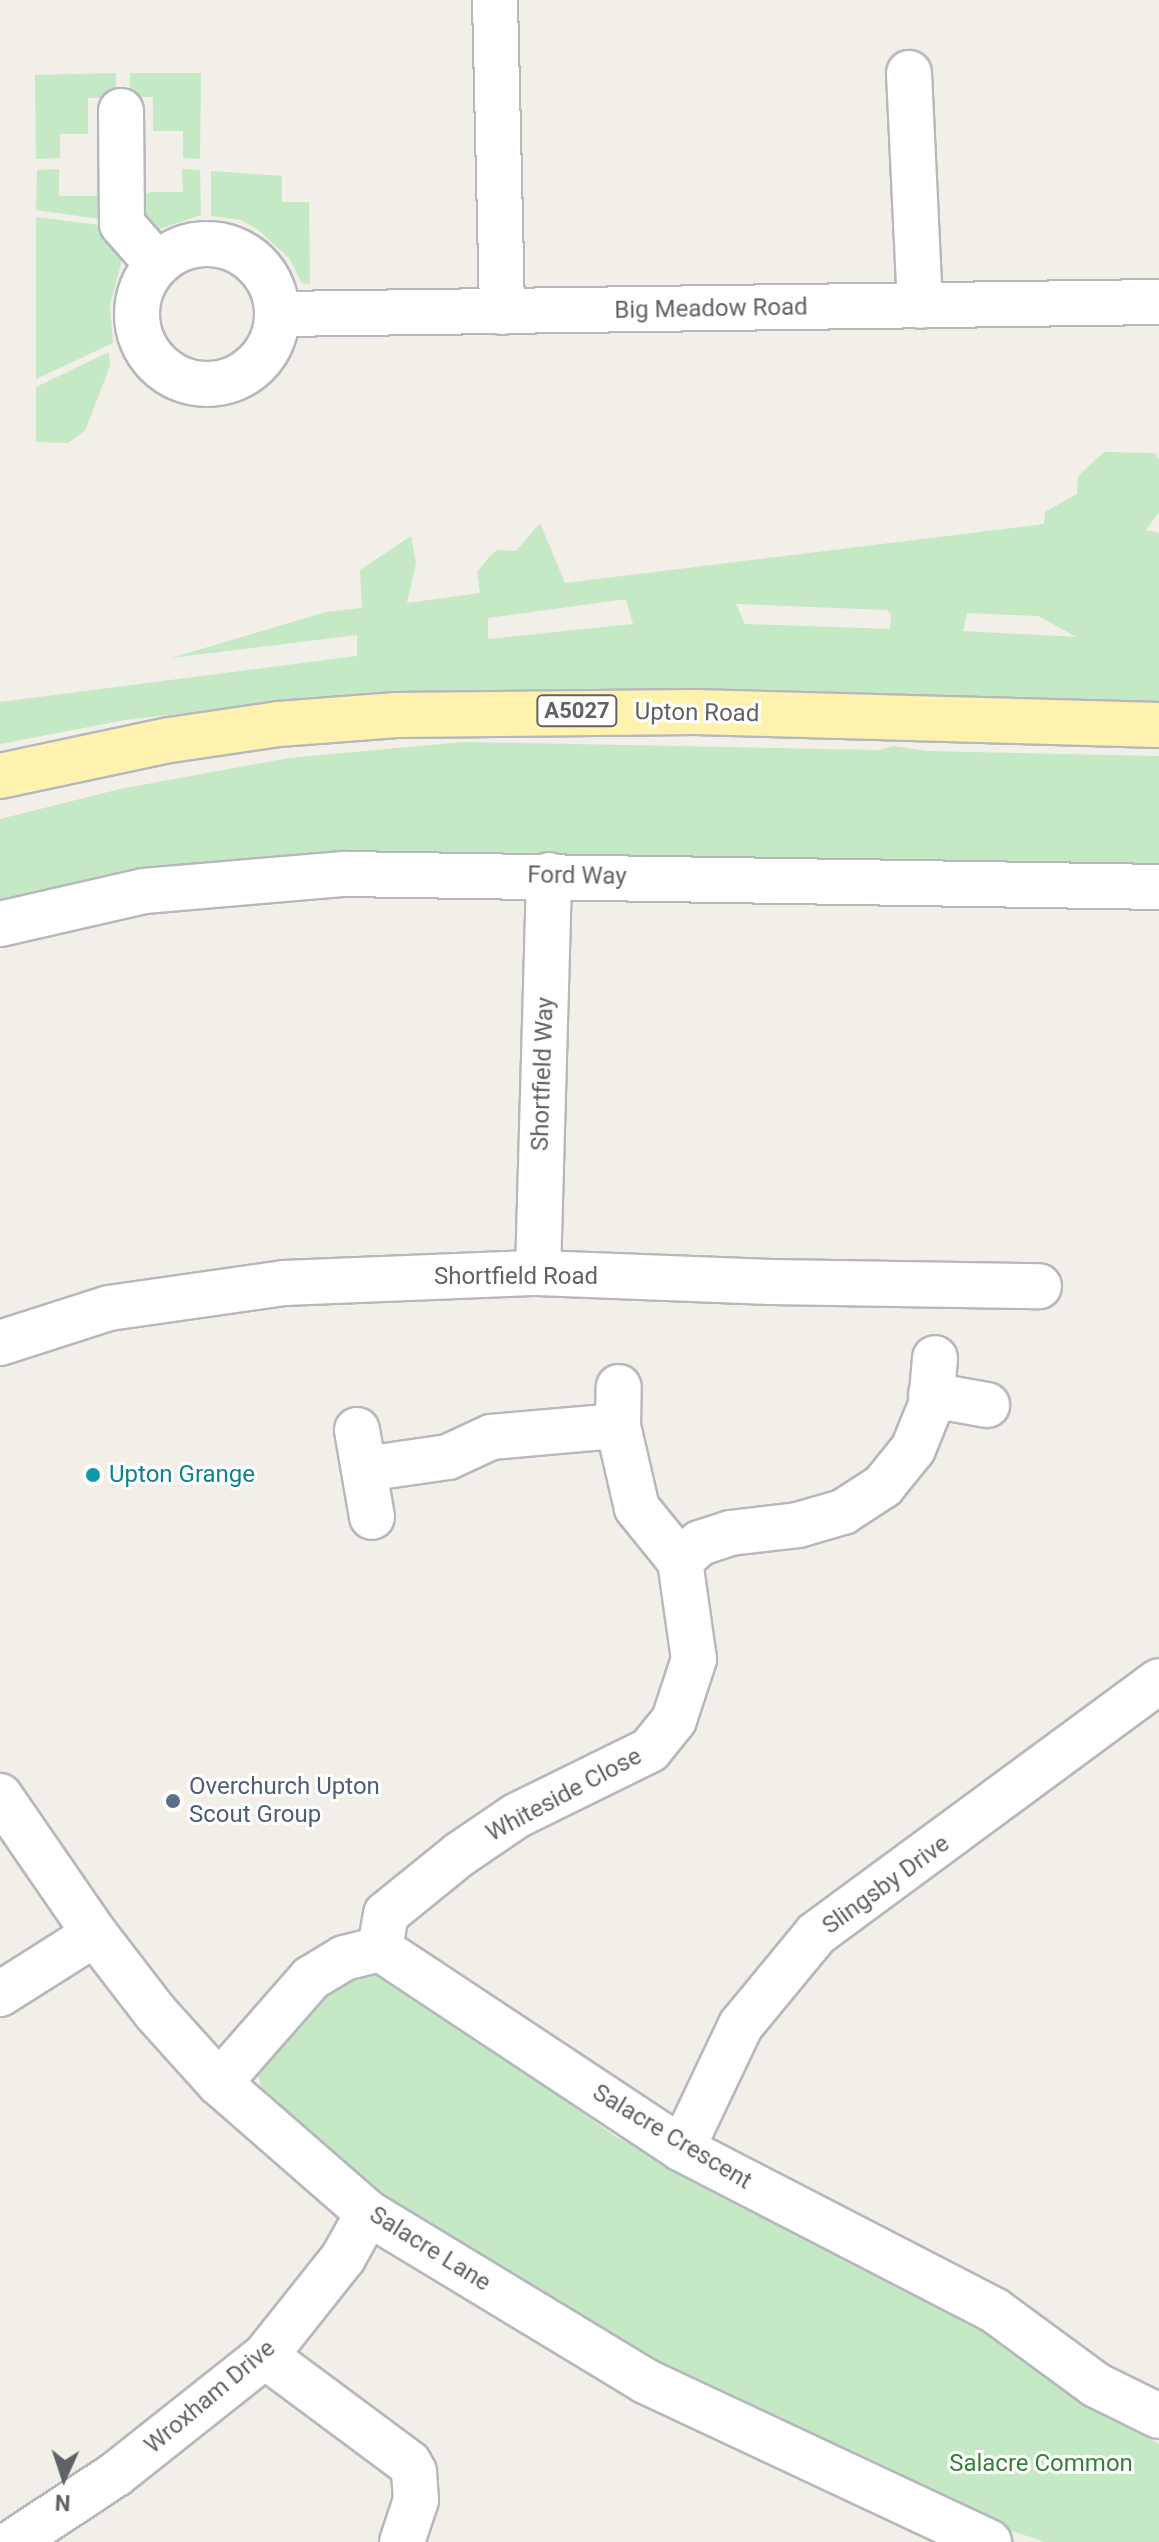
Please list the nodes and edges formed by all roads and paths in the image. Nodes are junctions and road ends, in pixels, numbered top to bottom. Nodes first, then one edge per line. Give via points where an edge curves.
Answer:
1 (495, 0) edge
2 (909, 73) dead end
3 (121, 111) dead end
4 (157, 264) junction
5 (1159, 302) edge
6 (920, 306) junction
7 (502, 312) junction
8 (278, 314) junction
9 (1159, 725) edge
10 (0, 776) edge
11 (549, 875) junction
12 (1159, 887) edge
13 (0, 924) edge
14 (538, 1273) junction
15 (1039, 1286) dead end
16 (0, 1343) edge
17 (987, 1405) dead end
18 (372, 1517) dead end
19 (680, 1561) junction
20 (1159, 1681) edge
21 (0, 1796) edge
22 (95, 1934) junction
23 (380, 1949) junction
24 (0, 1994) edge
25 (219, 2083) junction
26 (682, 2149) junction
27 (368, 2213) junction
28 (265, 2356) junction
29 (1159, 2416) edge
30 (968, 2538) edge
31 (13, 2542) edge
32 (402, 2542) edge

1 - 7 street
2 - 6 street
3 - 4 street via 122,224
4 - 8 street via 178,249 207,243 235,249 257,264 271,284
4 - 8 street via 142,286 136,314 142,342 156,364 179,380 207,385 237,379 257,364 273,341
5 - 6 street, Big Meadow Road
6 - 7 street, Big Meadow Road
7 - 8 street, Big Meadow Road
9 - 10 main road, Upton Road / A5027 via 695,712 397,715 170,740
11 - 12 street, Ford Way
11 - 13 street, Ford Way via 344,874 144,891
11 - 14 street, Shortfield Way
14 - 15 street, Shortfield Road
14 - 16 street, Shortfield Road via 284,1283 109,1308
17 - 19 street via 933,1377 913,1449 883,1486 843,1512 798,1525 730,1533 700,1543
18 - 19 street via 361,1450 448,1457 491,1437 618,1407 637,1508
19 - 23 street, Whiteside Close via 694,1659 674,1720 650,1750 516,1816 460,1854 386,1914
20 - 26 street, Slingsby Drive via 816,1934 741,2025
21 - 22 street, Salacre Lane
22 - 24 street
22 - 25 street, Salacre Lane
23 - 25 street via 344,1958 311,1978
23 - 26 street, Salacre Crescent
25 - 27 street, Salacre Lane
26 - 29 street, Salacre Crescent via 994,2310 1096,2385
27 - 28 street, Wroxham Drive via 343,2258
27 - 30 street, Salacre Lane via 645,2381
28 - 31 street, Wroxham Drive via 116,2474
28 - 32 street via 409,2463 416,2500

